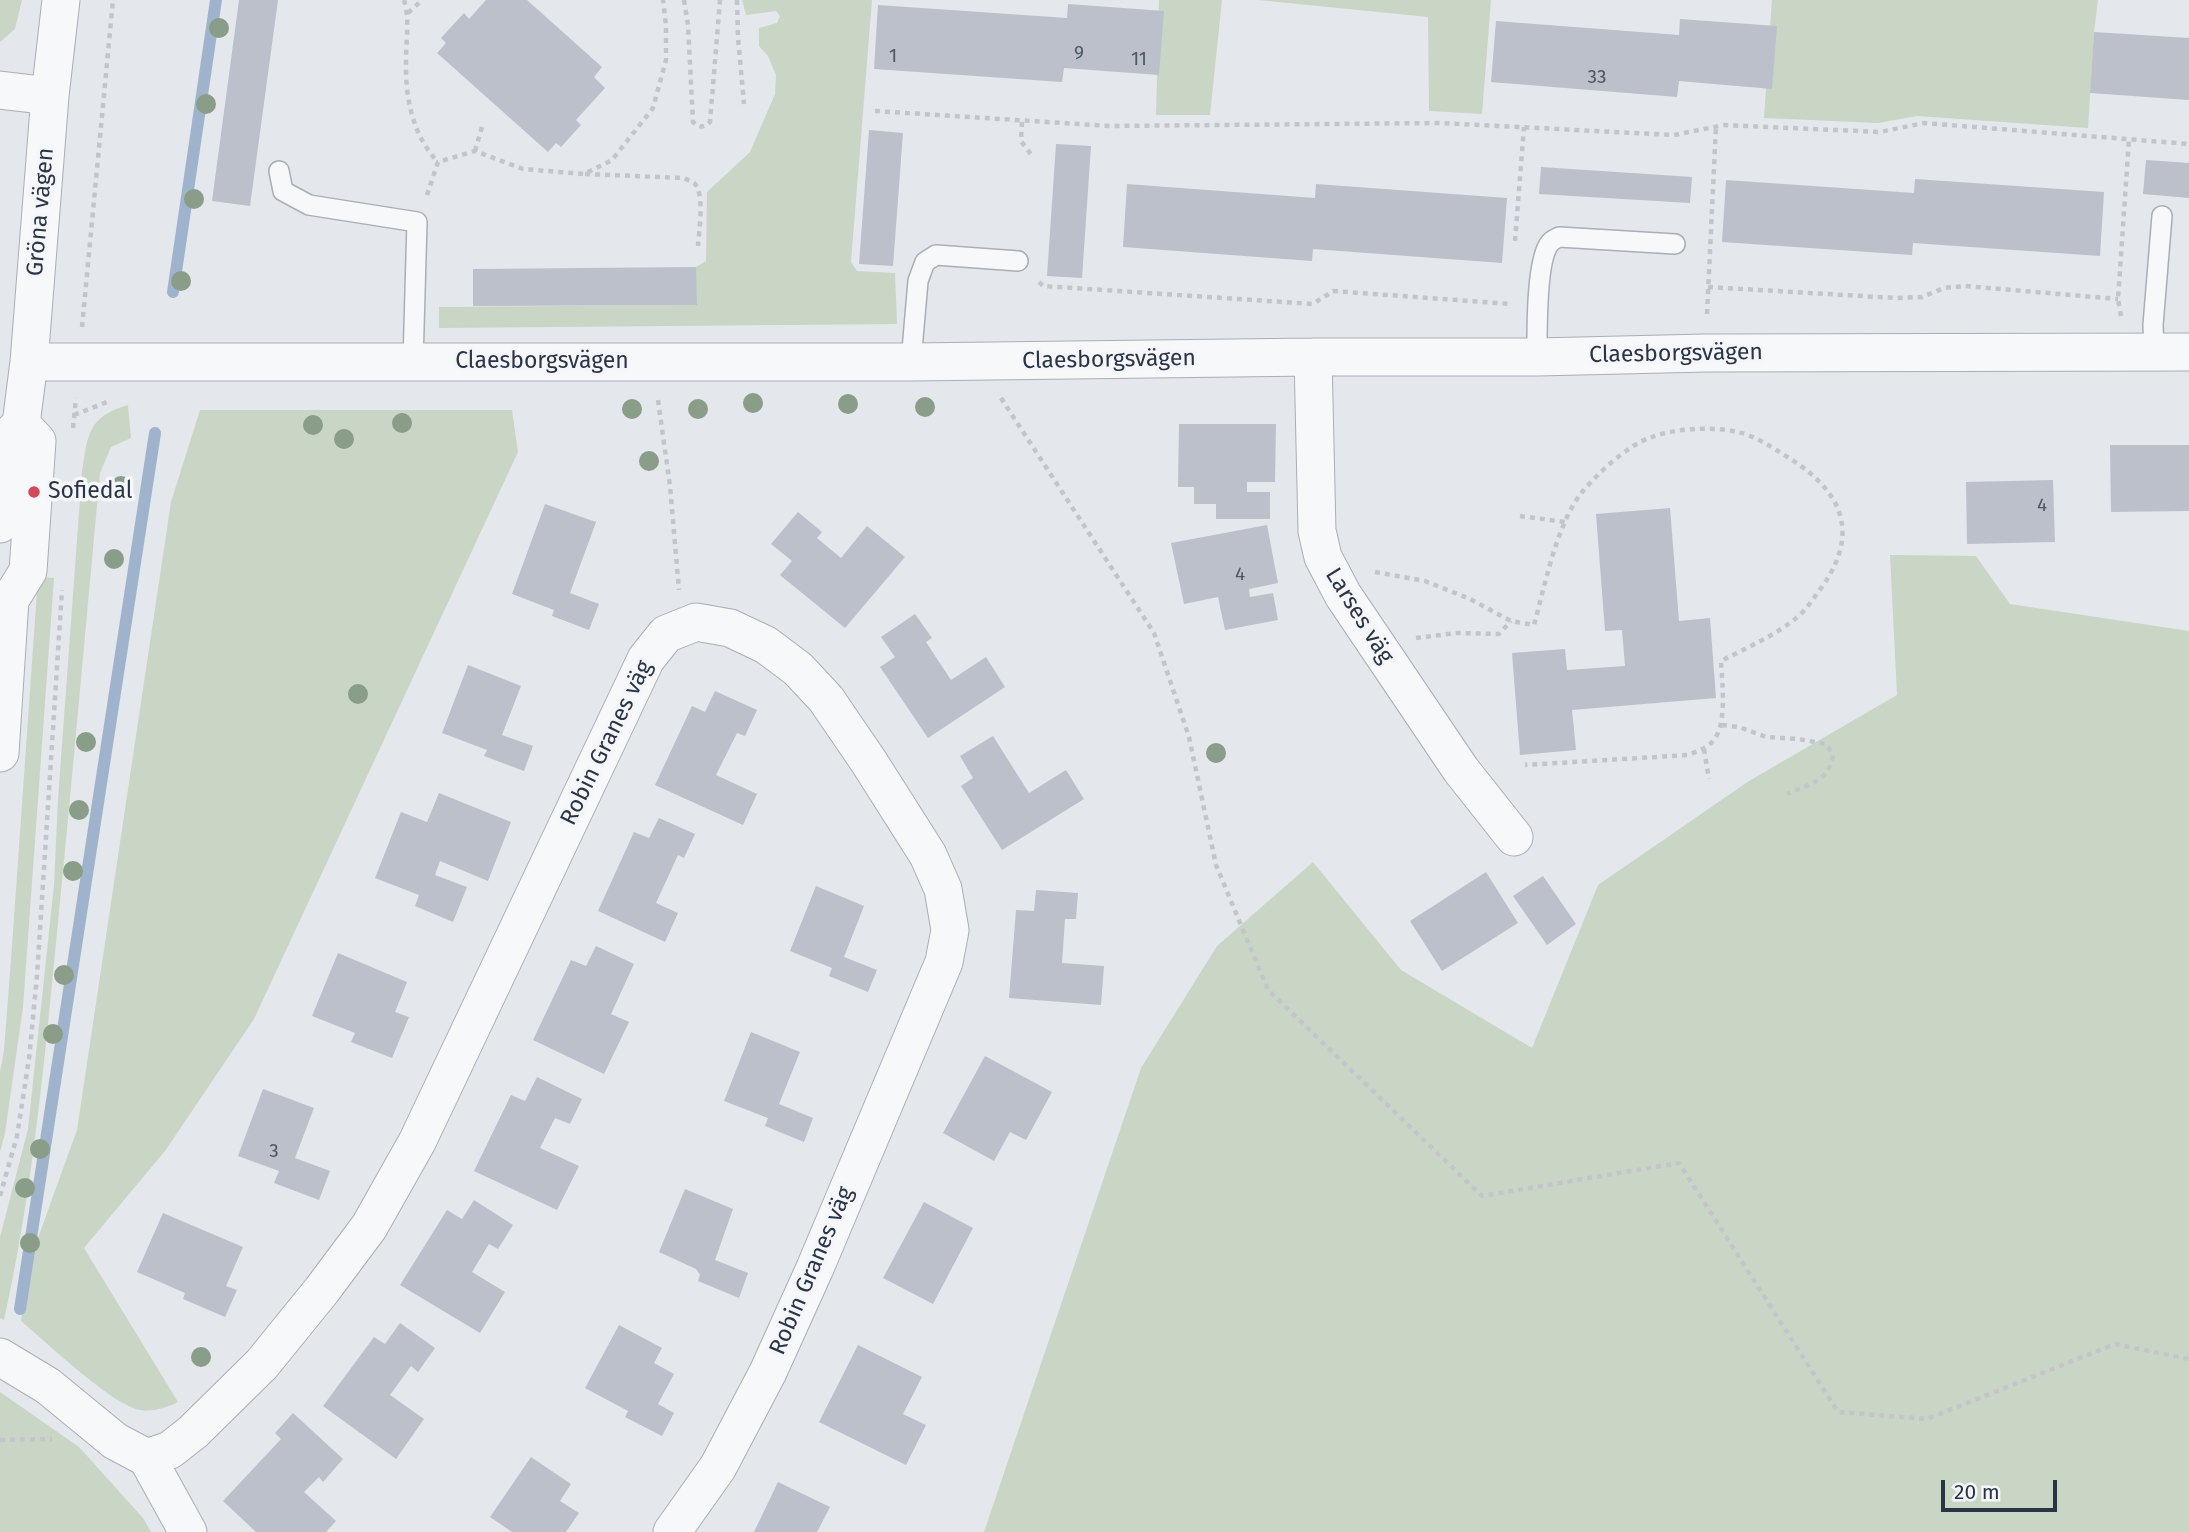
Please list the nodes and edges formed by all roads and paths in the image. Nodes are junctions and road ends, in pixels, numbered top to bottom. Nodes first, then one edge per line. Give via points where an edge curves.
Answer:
1 (61, 0) edge
2 (113, 0) edge
3 (404, 0) edge
4 (422, 0) edge
5 (663, 0) edge
6 (684, 0) edge
7 (720, 0) edge
8 (737, 0) edge
9 (408, 13) junction
10 (0, 90) edge
11 (50, 96) junction
12 (744, 104) dead end
13 (875, 111) dead end
14 (1022, 122) junction
15 (1716, 126) junction
16 (482, 127) dead end
17 (1524, 127) junction
18 (2129, 139) junction
19 (2189, 144) edge
20 (475, 150) junction
21 (1033, 157) dead end
22 (438, 162) junction
23 (279, 171) dead end
24 (584, 174) junction
25 (2162, 216) dead end
26 (417, 222) junction
27 (1675, 244) dead end
28 (1515, 245) dead end
29 (698, 246) dead end
30 (1018, 261) joint
31 (1708, 287) junction
32 (1512, 293) dead end
33 (2118, 299) junction
34 (1511, 304) junction
35 (1537, 316) junction
36 (82, 320) dead end
37 (2156, 352) edge
38 (1706, 353) junction
39 (1313, 357) junction
40 (1538, 357) junction
41 (29, 362) junction
42 (413, 362) junction
43 (911, 362) junction
44 (998, 394) dead end
45 (658, 398) dead end
46 (76, 404) dead end
47 (21, 424) junction
48 (72, 437) dead end
49 (1520, 516) dead end
50 (1565, 522) junction
51 (0, 524) edge
52 (1326, 564) junction
53 (62, 587) dead end
54 (5, 589) edge
55 (679, 593) dead end
56 (1511, 621) junction
57 (1375, 642) junction
58 (1722, 725) junction
59 (1704, 749) junction
60 (0, 753) edge
61 (1525, 765) dead end
62 (1709, 779) dead end
63 (1787, 794) dead end
64 (1514, 837) dead end
65 (0, 1196) edge
66 (0, 1357) edge
67 (2189, 1359) edge
68 (54, 1439) dead end
69 (0, 1440) edge
70 (147, 1458) junction
71 (188, 1532) edge
72 (672, 1532) edge

1 - 11 street, Gröna vägen
2 - 36 path
3 - 9 path
4 - 9 path
5 - 24 path via 666,60 653,108 612,160
6 - 7 path via 693,122 699,127 710,122
8 - 12 path
9 - 22 path via 408,97 425,148
10 - 11 street
11 - 41 street, Gröna vägen
13 - 14 path
14 - 17 path
14 - 21 path via 1021,141
15 - 17 path via 1674,135
15 - 18 path via 1880,132 1924,123
15 - 31 path
16 - 20 path
17 - 28 path
18 - 19 path
18 - 33 path
20 - 22 path
20 - 24 path via 523,169
22 - 26 path
23 - 26 lane via 283,191 309,205
24 - 29 path via 684,178 695,183 700,200
25 - 37 lane via 2153,326
26 - 42 lane
27 - 35 lane via 1559,237 1549,244 1542,268
30 - 34 path via 1043,286 1313,304 1333,291
30 - 43 lane via 936,255 925,262 918,281
31 - 33 path via 1895,298 1922,297 1965,286
31 - 38 path
32 - 34 path
33 - 37 path
34 - 35 path
35 - 40 lane
37 - 38 street, Claesborgsvägen
38 - 40 street, Claesborgsvägen
39 - 40 street, Claesborgsvägen
39 - 43 street, Claesborgsvägen
39 - 52 street, Larses väg via 1317,531
41 - 42 street, Claesborgsvägen
41 - 47 street, Gröna vägen
42 - 43 street, Claesborgsvägen
44 - 67 path via 1154,633 1189,737 1216,865 1268,990 1482,1196 1679,1163 1838,1412 1927,1419 2115,1344
45 - 55 path
46 - 48 path
47 - 51 street, Gröna vägen via 5,440
47 - 54 street via 37,441 28,571
49 - 50 path
50 - 56 path via 1534,625
50 - 58 path via 1582,492 1621,454 1672,432 1740,432 1805,467 1825,486 1839,507 1843,524 1840,551 1812,601 1796,619 1721,661
52 - 56 path via 1425,581
52 - 57 street, Larses väg
53 - 65 path via 29,1059 17,1136
54 - 60 street
56 - 57 path via 1499,634 1456,633
57 - 64 street, Larses väg via 1461,770
58 - 59 path
58 - 63 path via 1766,737 1826,744 1833,755 1830,769
59 - 61 path via 1688,755
59 - 62 path
66 - 70 street via 48,1386 115,1441
68 - 69 path
70 - 71 street
70 - 72 street, Robin Granes väg via 170,1450 193,1432 262,1364 369,1227 417,1142 646,659 666,634 696,622 730,628 766,645 798,669 826,699 928,855 943,889 950,930 944,962 768,1372 718,1467

